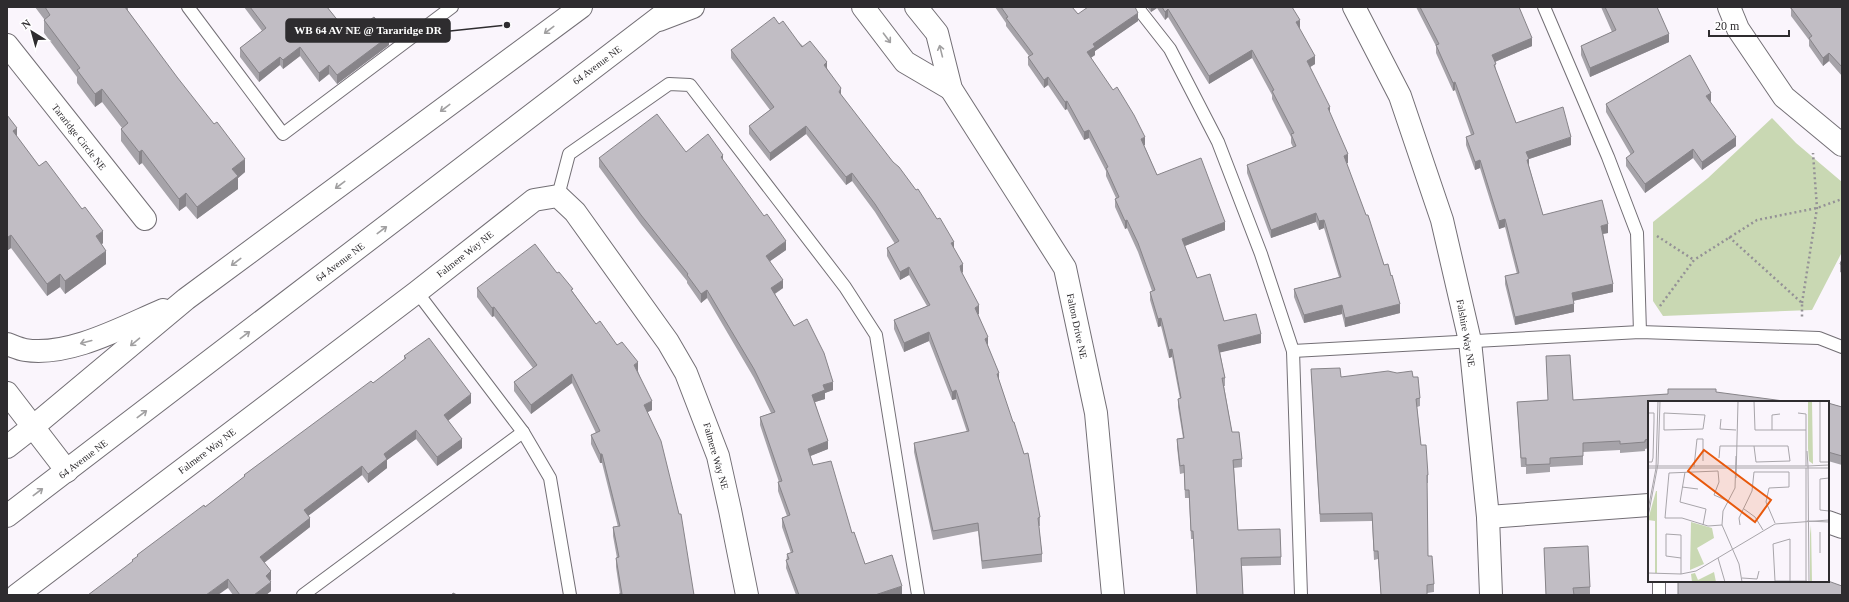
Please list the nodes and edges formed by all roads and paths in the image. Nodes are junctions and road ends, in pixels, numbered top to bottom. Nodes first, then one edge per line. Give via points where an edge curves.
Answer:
1 (188, 7) edge
2 (452, 7) edge
3 (580, 7) edge
4 (672, 7) edge
5 (694, 7) edge
6 (863, 7) edge
7 (916, 7) edge
8 (1137, 7) edge
9 (1354, 7) edge
10 (1544, 7) edge
11 (1729, 7) edge
12 (652, 22) junction
13 (9, 52) edge
14 (951, 89) junction
15 (1835, 140) edge
16 (558, 196) junction
17 (1842, 199) edge
18 (1817, 208) junction
19 (144, 219) dead end
20 (1637, 233) junction
21 (1729, 237) junction
22 (1694, 260) junction
23 (417, 292) junction
24 (186, 300) junction
25 (1802, 302) junction
26 (1639, 317) junction
27 (1640, 332) junction
28 (1802, 337) junction
29 (1470, 341) junction
30 (7, 344) edge
31 (1842, 347) edge
32 (1293, 351) junction
33 (7, 393) edge
34 (34, 426) junction
35 (523, 432) junction
36 (7, 447) edge
37 (67, 471) junction
38 (1648, 505) edge
39 (7, 516) edge
40 (1488, 517) junction
41 (1829, 522) edge
42 (1842, 527) edge
43 (1659, 582) edge
44 (1108, 594) edge
45 (17, 595) edge
46 (303, 595) edge
47 (570, 595) edge
48 (747, 595) edge
49 (918, 595) edge
50 (1301, 595) edge
51 (1491, 595) edge
52 (1659, 595) edge

1 - 2 lane via 283,134
3 -> 24 street
4 - 12 street, 64 Avenue NE
5 - 12 street
6 -> 14 street, Falton Drive NE via 905,62
14 -> 7 street, Falton Drive NE via 936,33
8 - 32 lane via 1170,49 1218,142
9 - 29 street, Falshire Way NE via 1400,96 1442,220
10 - 20 lane via 1608,157
11 - 15 street via 1738,29 1784,96
37 -> 12 street, 64 Avenue NE
13 - 19 street, Tararidge Circle NE
14 - 44 street, Falton Drive NE via 1064,268 1096,413
15 - 18 path via 1813,151
16 - 23 street, Falmere Way NE via 534,200
16 - 48 street, Falmere Way NE via 575,212 668,342 686,373 718,456
16 - 49 lane via 569,154 669,84 690,86 845,287 876,335
17 - 18 path
18 - 21 path via 1757,220
18 - 25 path
20 - 22 path via 1653,234
20 - 26 lane
21 - 22 path
21 - 25 path
22 - 26 path via 1656,312
23 - 35 lane
23 - 45 street, Falmere Way NE
24 -> 30 street via 89,342 44,351 24,350
24 -> 34 street
25 - 28 path
26 - 27 lane
27 - 28 lane
27 - 29 lane
28 - 31 lane via 1819,338
29 - 32 lane
29 - 40 street, Falshire Way NE
32 - 50 lane
33 - 34 street
34 - 36 street
34 - 37 street
35 - 46 lane
35 - 47 lane via 550,478
39 -> 37 street, 64 Avenue NE
38 - 40 street
40 - 51 street, Falshire Way NE
41 - 42 street
43 - 52 lane

